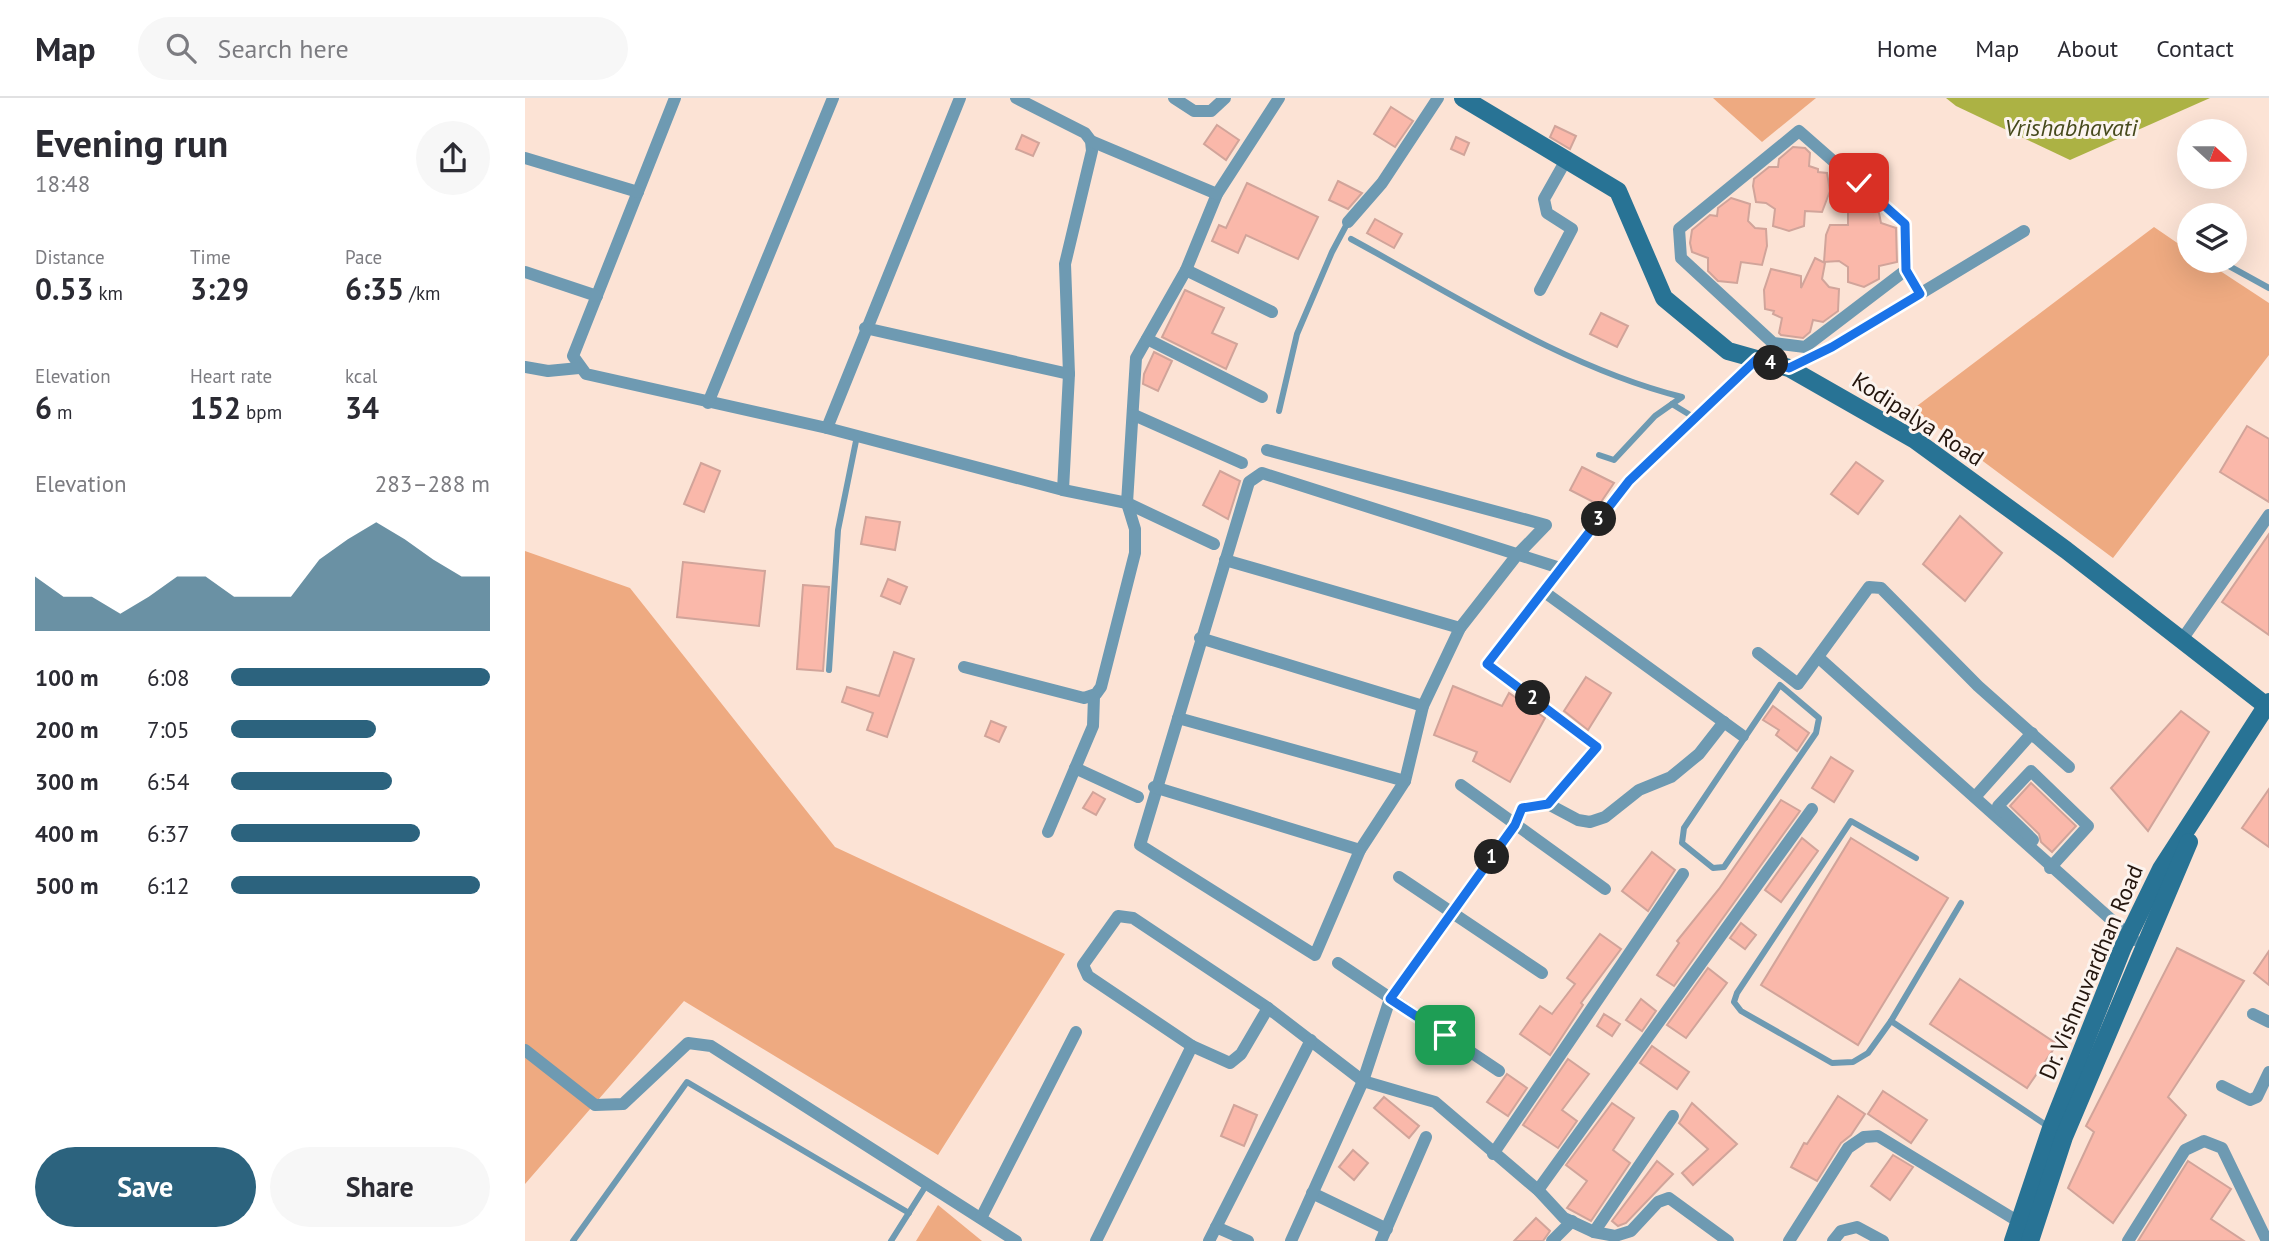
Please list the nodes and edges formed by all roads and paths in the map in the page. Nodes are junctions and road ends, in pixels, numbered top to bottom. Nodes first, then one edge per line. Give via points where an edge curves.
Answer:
1 (675, 98) edge
2 (833, 98) edge
3 (960, 98) edge
4 (1016, 98) edge
5 (1174, 98) edge
6 (1225, 98) edge
7 (1279, 98) edge
8 (1438, 98) edge
9 (1463, 98) edge
10 (1091, 141) junction
11 (525, 158) edge
12 (1566, 160) junction
13 (1859, 183) junction
14 (638, 192) junction
15 (1217, 194) junction
16 (1844, 197) dead end
17 (1349, 222) joint
18 (2024, 231) dead end
19 (1351, 239) dead end
20 (1186, 270) junction
21 (1906, 270) junction
22 (525, 272) edge
23 (2242, 273) edge
24 (2269, 288) edge
25 (1540, 290) dead end
26 (1920, 294) junction
27 (597, 296) junction
28 (1272, 312) dead end
29 (865, 328) junction
30 (1147, 338) junction
31 (1757, 359) junction
32 (525, 367) edge
33 (579, 368) junction
34 (1789, 368) junction
35 (1069, 374) junction
36 (1262, 397) dead end
37 (708, 402) junction
38 (1672, 404) junction
39 (1279, 411) dead end
40 (1134, 415) junction
41 (1695, 418) junction
42 (827, 428) junction
43 (857, 436) junction
44 (1267, 450) dead end
45 (1599, 455) dead end
46 (1242, 463) dead end
47 (1063, 490) junction
48 (1127, 503) junction
49 (2269, 515) edge
50 (1215, 544) dead end
51 (1517, 555) junction
52 (1225, 560) junction
53 (1560, 568) junction
54 (1543, 591) junction
55 (1460, 628) junction
56 (1200, 638) junction
57 (2181, 641) junction
58 (1758, 653) dead end
59 (1819, 659) junction
60 (964, 667) dead end
61 (829, 670) dead end
62 (1094, 696) junction
63 (1423, 706) junction
64 (2268, 709) edge
65 (1178, 718) junction
66 (1724, 722) junction
67 (2032, 733) junction
68 (1744, 736) junction
69 (2069, 767) dead end
70 (1075, 768) junction
71 (1405, 781) junction
72 (1461, 785) dead end
73 (1154, 787) junction
74 (1138, 797) dead end
75 (1975, 797) junction
76 (1548, 804) junction
77 (1812, 808) dead end
78 (1515, 825) junction
79 (1048, 832) dead end
80 (1360, 850) junction
81 (1916, 858) dead end
82 (2053, 864) junction
83 (1683, 874) dead end
84 (1399, 877) dead end
85 (1605, 889) dead end
86 (1961, 903) dead end
87 (1451, 915) junction
88 (2135, 941) junction
89 (1338, 963) dead end
90 (1542, 973) dead end
91 (1390, 999) junction
92 (1268, 1008) junction
93 (2253, 1014) dead end
94 (1891, 1021) junction
95 (2269, 1022) edge
96 (1076, 1032) dead end
97 (1311, 1040) junction
98 (1192, 1046) junction
99 (525, 1050) edge
100 (1499, 1071) dead end
101 (2269, 1072) edge
102 (1363, 1081) junction
103 (2222, 1086) dead end
104 (1673, 1116) dead end
105 (2051, 1128) junction
106 (1426, 1137) dead end
107 (1493, 1154) junction
108 (927, 1184) junction
109 (1538, 1190) junction
110 (1313, 1193) junction
111 (909, 1213) junction
112 (981, 1218) junction
113 (1572, 1221) junction
114 (2019, 1222) junction
115 (1216, 1227) junction
116 (1594, 1232) junction
117 (1384, 1235) edge
118 (1631, 1236) edge
119 (1713, 1236) edge
120 (573, 1241) edge
121 (891, 1241) edge
122 (1016, 1241) edge
123 (1096, 1241) edge
124 (1209, 1241) edge
125 (1248, 1241) edge
126 (1291, 1241) edge
127 (1552, 1241) edge
128 (1728, 1241) edge
129 (1789, 1241) edge
130 (1833, 1241) edge
131 (1883, 1241) edge
132 (2013, 1241) edge
133 (2030, 1241) edge
134 (2128, 1241) edge
135 (2267, 1241) edge

1 - 14 street
2 - 37 street
3 - 29 street
4 - 10 street via 1085,133
5 - 6 street via 1194,111 1211,111
7 - 15 street
8 - 17 street via 1382,183
9 - 12 main road, Kodipalya Road
10 - 15 street
10 - 35 street via 1065,264
11 - 14 street
12 - 25 street via 1543,199 1547,213 1572,229
12 - 31 main road, Kodipalya Road via 1618,191 1664,298 1728,351
13 - 16 lane
13 - 21 street via 1905,224
13 - 21 street via 1799,131 1679,229 1681,258 1773,343 1805,347
14 - 27 street
15 - 20 street
17 - 39 lane via 1297,334
18 - 26 street
19 - 38 lane via 1579,361 1634,385 1682,397
20 - 28 street
20 - 30 street
21 - 26 lane
22 - 27 street
23 - 24 lane
26 - 34 street
27 - 33 street via 573,356
29 - 35 street
29 - 42 street
30 - 36 street
30 - 40 street via 1136,358
31 - 34 main road, Kodipalya Road
31 - 41 street
32 - 33 street via 548,371
33 - 37 street via 586,374
34 - 57 main road, Kodipalya Road via 1915,440
35 - 47 street
37 - 42 street
38 - 41 lane
38 - 45 lane via 1614,460
40 - 46 street
40 - 48 street
41 - 53 street via 1629,481
42 - 43 street
43 - 47 street
43 - 61 lane via 838,530
44 - 51 street via 1546,524
47 - 48 street
48 - 50 street
48 - 62 street via 1135,530 1135,553 1101,687
49 - 57 street
51 - 52 street via 1262,472 1249,482
51 - 53 street
51 - 55 street
52 - 55 street
52 - 56 street
53 - 54 street
54 - 66 street
54 - 76 street via 1487,664 1597,747
55 - 63 street
56 - 63 street
56 - 65 street
57 - 64 main road, Kodipalya Road
58 - 59 street via 1798,684
59 - 67 street via 1869,587 1881,588 1978,686
59 - 75 street
60 - 62 street via 1084,698
62 - 70 street via 1093,726
63 - 71 street
64 - 88 main road, Dr. Vishnuvardhan Road via 2175,845
65 - 71 street
65 - 73 street
66 - 68 street
66 - 76 street via 1699,754 1671,777 1639,790 1605,817 1578,820
67 - 69 street
67 - 75 street
68 - 68 lane via 1780,685 1819,719 1815,733 1724,866 1713,868 1682,843 1683,828
70 - 74 street
70 - 79 street
71 - 80 street
72 - 78 street
73 - 80 street
73 - 80 street via 1140,845 1315,956
75 - 82 street
76 - 78 street via 1522,808
77 - 109 street
78 - 85 street
78 - 87 street
81 - 94 lane via 1851,821 1734,1002 1741,1011 1832,1063 1853,1062 1868,1053
82 - 82 street via 2088,826 2031,771 1998,806
82 - 88 street
83 - 107 street
84 - 87 street
86 - 94 lane
87 - 90 street
87 - 91 street
88 - 105 main road, Dr. Vishnuvardhan Road
88 - 133 main road, Dr. Vishnuvardhan Road
89 - 91 street
91 - 100 street
91 - 102 street
92 - 97 street
92 - 98 street via 1241,1054 1230,1063
92 - 98 street via 1133,918 1118,916 1083,965 1088,976
93 - 95 street
94 - 105 lane
96 - 112 street
97 - 102 street
97 - 115 street
98 - 123 street
99 - 108 street via 595,1105 614,1106 624,1104 688,1042 705,1044
101 - 103 street via 2257,1097 2250,1100
102 - 107 street via 1435,1101
102 - 110 street
104 - 116 street
105 - 114 main road, Dr. Vishnuvardhan Road
106 - 117 street
107 - 109 street
108 - 111 lane
108 - 112 street
109 - 113 street
110 - 117 street
110 - 126 street
111 - 120 lane via 687,1082
111 - 121 lane
112 - 122 street
113 - 116 street
113 - 127 street
114 - 129 street via 1878,1136 1871,1136 1849,1148
114 - 132 main road, Dr. Vishnuvardhan Road
115 - 124 street
115 - 125 street
116 - 118 street
118 - 119 street via 1658,1202 1669,1198
119 - 128 street
130 - 131 street via 1841,1231 1857,1227
134 - 135 street via 2185,1150 2204,1140 2222,1149

